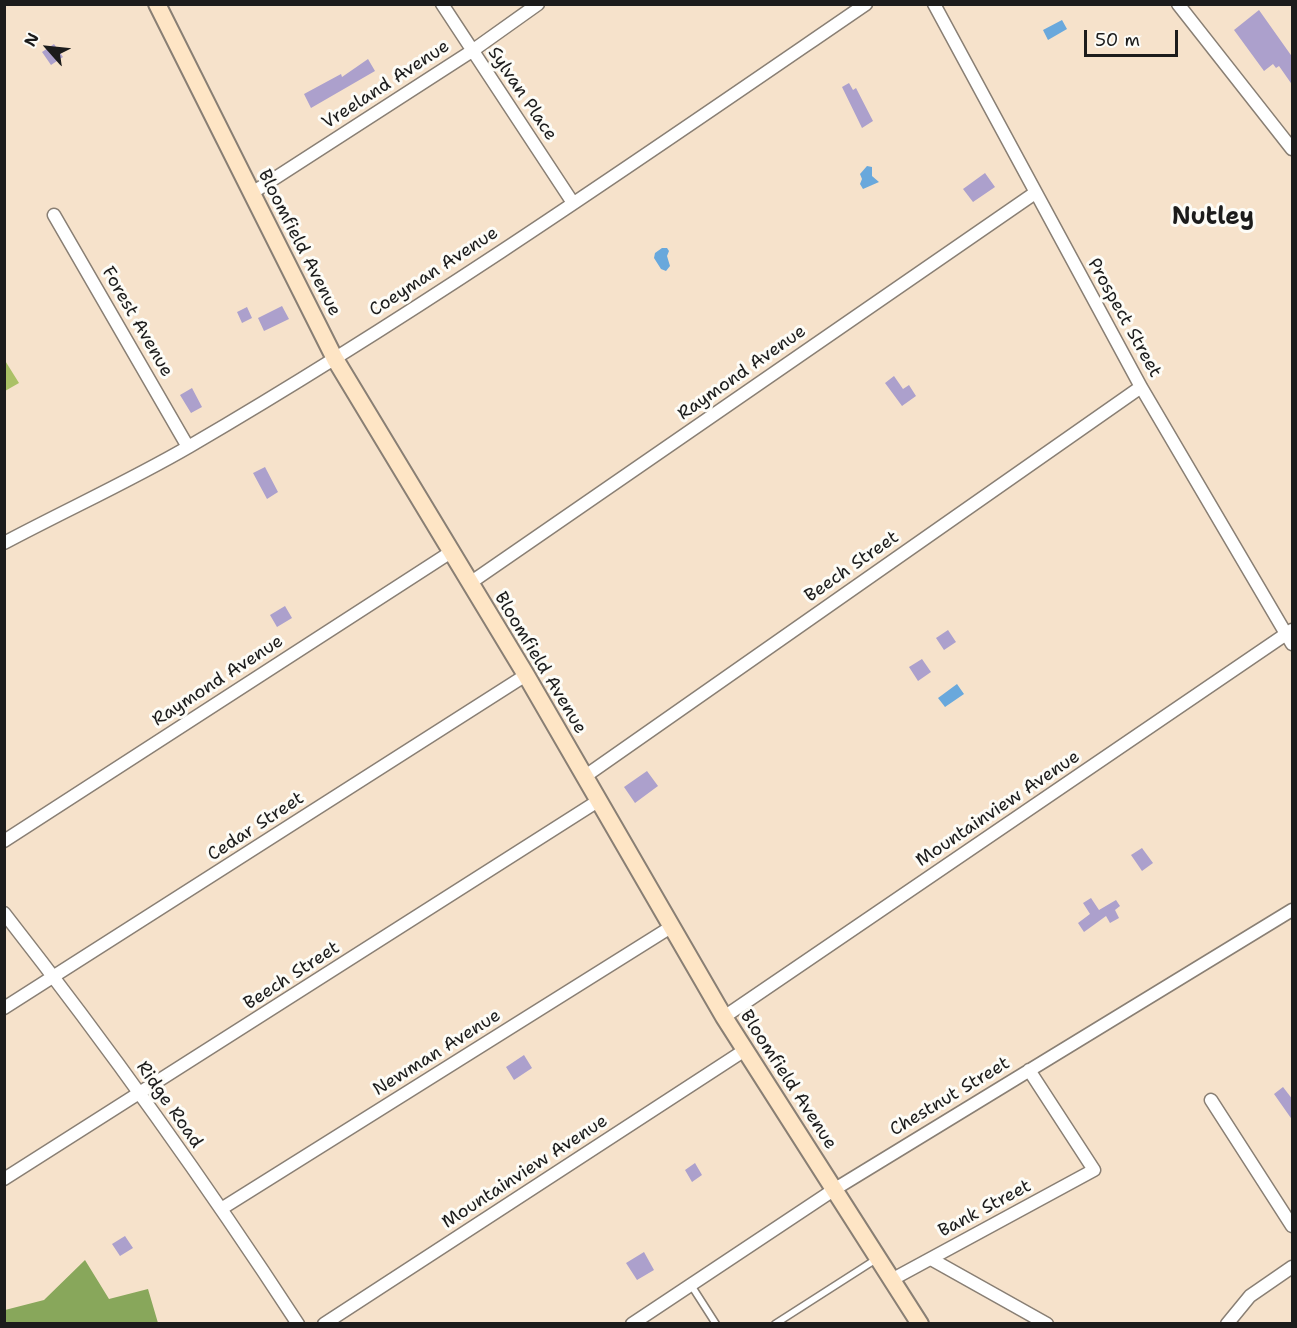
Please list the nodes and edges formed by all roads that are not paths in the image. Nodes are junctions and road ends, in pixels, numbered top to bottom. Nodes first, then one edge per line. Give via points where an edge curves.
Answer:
1 (157, 4) edge
2 (442, 4) edge
3 (538, 4) edge
4 (867, 4) edge
5 (934, 4) edge
6 (1178, 4) edge
7 (472, 51) junction
8 (1293, 149) edge
9 (252, 193) junction
10 (1035, 194) junction
11 (573, 203) junction
12 (54, 215) dead end
13 (335, 359) junction
14 (1141, 387) junction
15 (188, 447) junction
16 (4, 543) edge
17 (451, 552) junction
18 (470, 583) junction
19 (1291, 636) edge
20 (526, 675) junction
21 (584, 777) junction
22 (598, 801) junction
23 (4, 841) edge
24 (1293, 910) edge
25 (4, 913) edge
26 (671, 927) junction
27 (54, 977) junction
28 (4, 1008) edge
29 (724, 1017) junction
30 (745, 1050) junction
31 (1029, 1070) junction
32 (140, 1095) junction
33 (1211, 1100) dead end
34 (4, 1179) edge
35 (835, 1189) junction
36 (221, 1209) junction
37 (1293, 1226) edge
38 (879, 1257) junction
39 (931, 1259) junction
40 (1293, 1266) edge
41 (893, 1279) junction
42 (691, 1285) junction
43 (298, 1323) edge
44 (324, 1323) edge
45 (632, 1323) edge
46 (716, 1323) edge
47 (774, 1323) edge
48 (920, 1323) edge
49 (1047, 1323) edge
50 (1227, 1323) edge

1 - 9 street, Bloomfield Avenue
2 - 7 street, Sylvan Place
3 - 7 street, Vreeland Avenue
4 - 11 street, Coeyman Avenue
5 - 10 street, Prospect Street
6 - 8 street
7 - 9 street, Vreeland Avenue
7 - 11 street, Sylvan Place
9 - 13 street, Bloomfield Avenue
10 - 14 street, Prospect Street
10 - 18 street, Raymond Avenue
11 - 13 street, Coeyman Avenue
12 - 15 street, Forest Avenue
13 - 15 street, Coeyman Avenue
13 - 17 street, Bloomfield Avenue
14 - 19 street, Prospect Street
14 - 21 street, Beech Street
15 - 16 street, Coeyman Avenue
17 - 18 street, Bloomfield Avenue
17 - 23 street, Raymond Avenue
18 - 20 street, Bloomfield Avenue
19 - 29 street, Mountainview Avenue
20 - 21 street, Bloomfield Avenue
20 - 27 street, Cedar Street
21 - 22 street, Bloomfield Avenue
22 - 26 street, Bloomfield Avenue
22 - 32 street, Beech Street
24 - 31 street, Chestnut Street
25 - 27 street, Ridge Road
26 - 29 street, Bloomfield Avenue
26 - 36 street, Newman Avenue
27 - 28 street, Cedar Street
27 - 32 street, Ridge Road
29 - 30 street, Bloomfield Avenue
30 - 35 street, Bloomfield Avenue
30 - 44 street, Mountainview Avenue
31 - 35 street, Chestnut Street
31 - 39 street, Bank Street via 1094,1170
32 - 34 street, Beech Street
32 - 36 street, Ridge Road
33 - 37 street
35 - 38 street, Bloomfield Avenue
35 - 42 street, Chestnut Street
36 - 43 street, Ridge Road
38 - 41 street, Bloomfield Avenue
38 - 47 lane
39 - 41 street, Bank Street
39 - 49 street
40 - 50 street via 1250,1296
41 - 48 street, Bloomfield Avenue
42 - 45 street, Chestnut Street
42 - 46 lane

